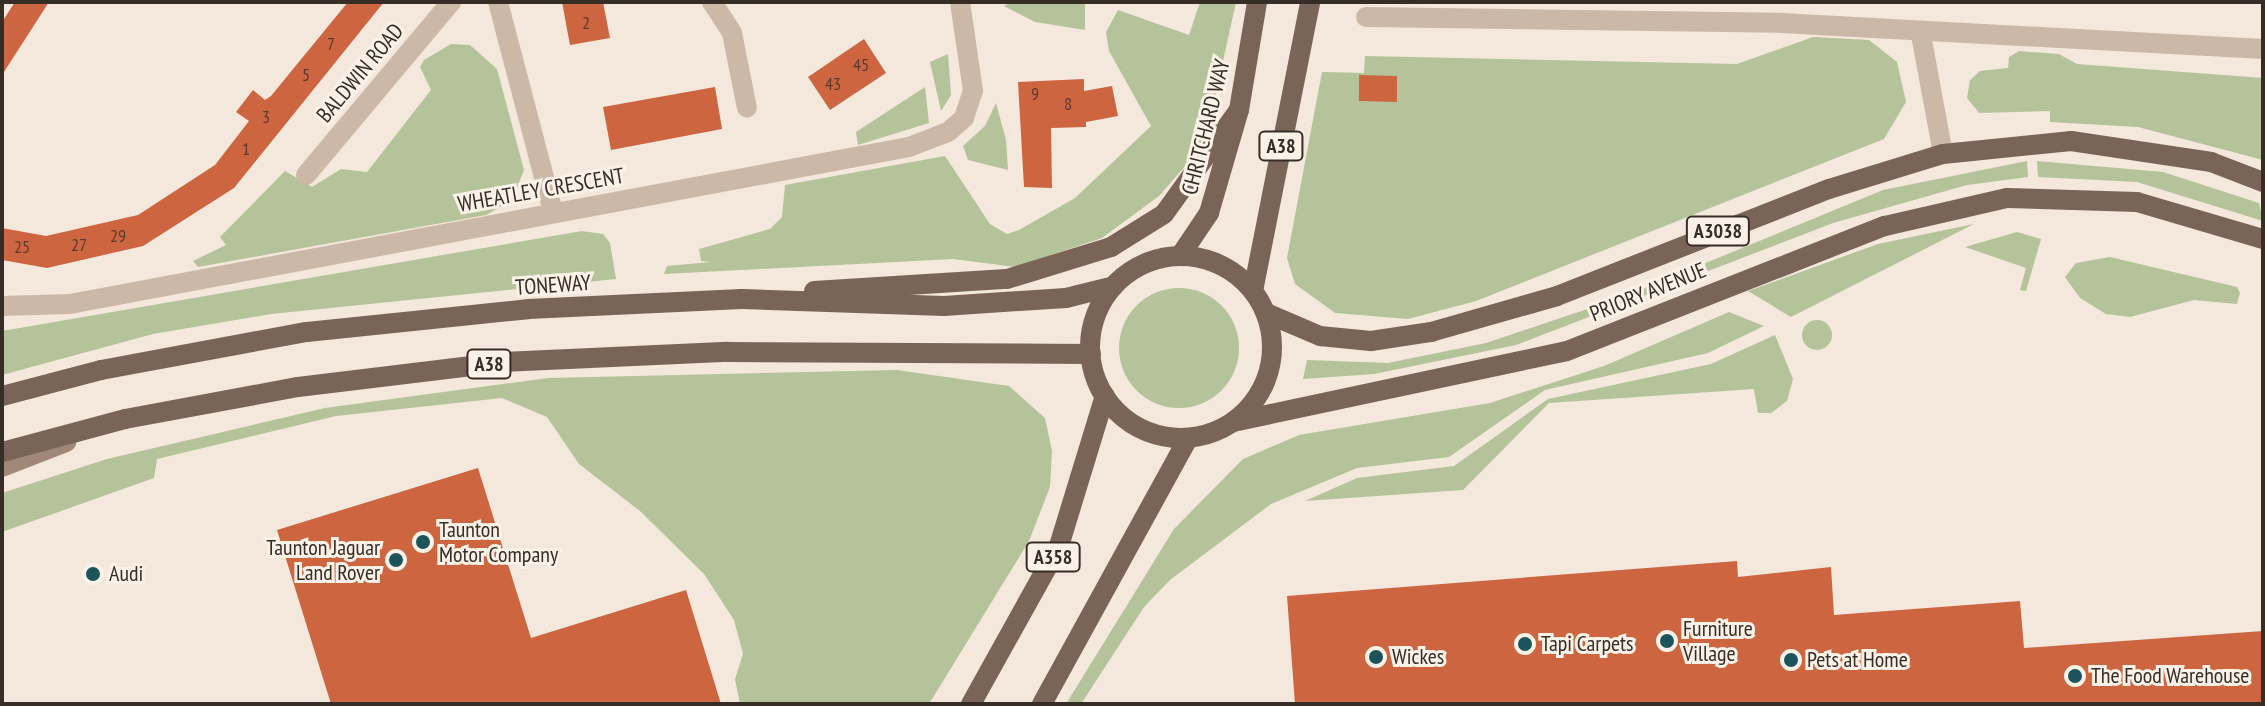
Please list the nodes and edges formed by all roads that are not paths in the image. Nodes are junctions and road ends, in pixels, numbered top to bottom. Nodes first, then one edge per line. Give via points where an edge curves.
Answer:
1 (451, 2) edge
2 (498, 2) edge
3 (712, 2) edge
4 (960, 2) edge
5 (1257, 2) edge
6 (1310, 2) edge
7 (1366, 17) dead end
8 (1921, 35) junction
9 (2263, 49) edge
10 (747, 108) dead end
11 (1239, 110) junction
12 (1943, 154) junction
13 (306, 175) dead end
14 (2263, 182) edge
15 (553, 211) junction
16 (2263, 239) edge
17 (1180, 256) junction
18 (1114, 286) junction
19 (1253, 291) junction
20 (742, 299) junction
21 (2, 306) edge
22 (1266, 313) junction
23 (1091, 354) junction
24 (2, 396) edge
25 (1105, 396) junction
26 (125, 419) junction
27 (1233, 422) junction
28 (1188, 438) junction
29 (2, 452) edge
30 (2, 467) edge
31 (971, 704) edge
32 (1042, 704) edge

1 - 13 street, BALDWIN ROAD
2 - 15 street
3 - 10 street via 732,33
4 - 15 street, WHEATLEY CRESCENT via 973,91 964,118 948,132 909,147
5 - 11 main road, CHRITCHARD WAY / A38
6 - 19 main road, A38
7 - 8 street via 1782,23
8 - 9 street
8 - 12 street
11 - 17 main road, CHRITCHARD WAY / A38 via 1209,213
11 - 20 main road via 1164,214 1111,247 1007,279
12 - 14 main road, PRIORY AVENUE / A3038 via 2071,141 2211,162
12 - 22 main road, PRIORY AVENUE / A3038 via 1829,189 1557,296 1431,332 1371,341 1320,336
15 - 21 street, WHEATLEY CRESCENT via 70,304
16 - 27 main road, PRIORY AVENUE / A3038 via 2137,202 2007,198 1885,226 1567,351
17 - 18 main road, A38 via 1133,269
17 - 19 main road, A38 via 1221,265
18 - 20 main road, TONEWAY / A38 via 1066,298 944,306
18 - 23 main road via 1092,329
19 - 22 main road, A38
20 - 24 main road, TONEWAY / A38 via 528,309 307,332 101,370
22 - 27 main road, A38 via 1272,337 1264,385
23 - 25 main road
23 - 26 main road, A38 via 728,352 504,362 298,387
25 - 28 main road via 1141,428
25 - 31 main road, A358 via 1059,546
26 - 29 main road, A38
26 - 30 street
27 - 28 main road
28 - 32 main road, A358

